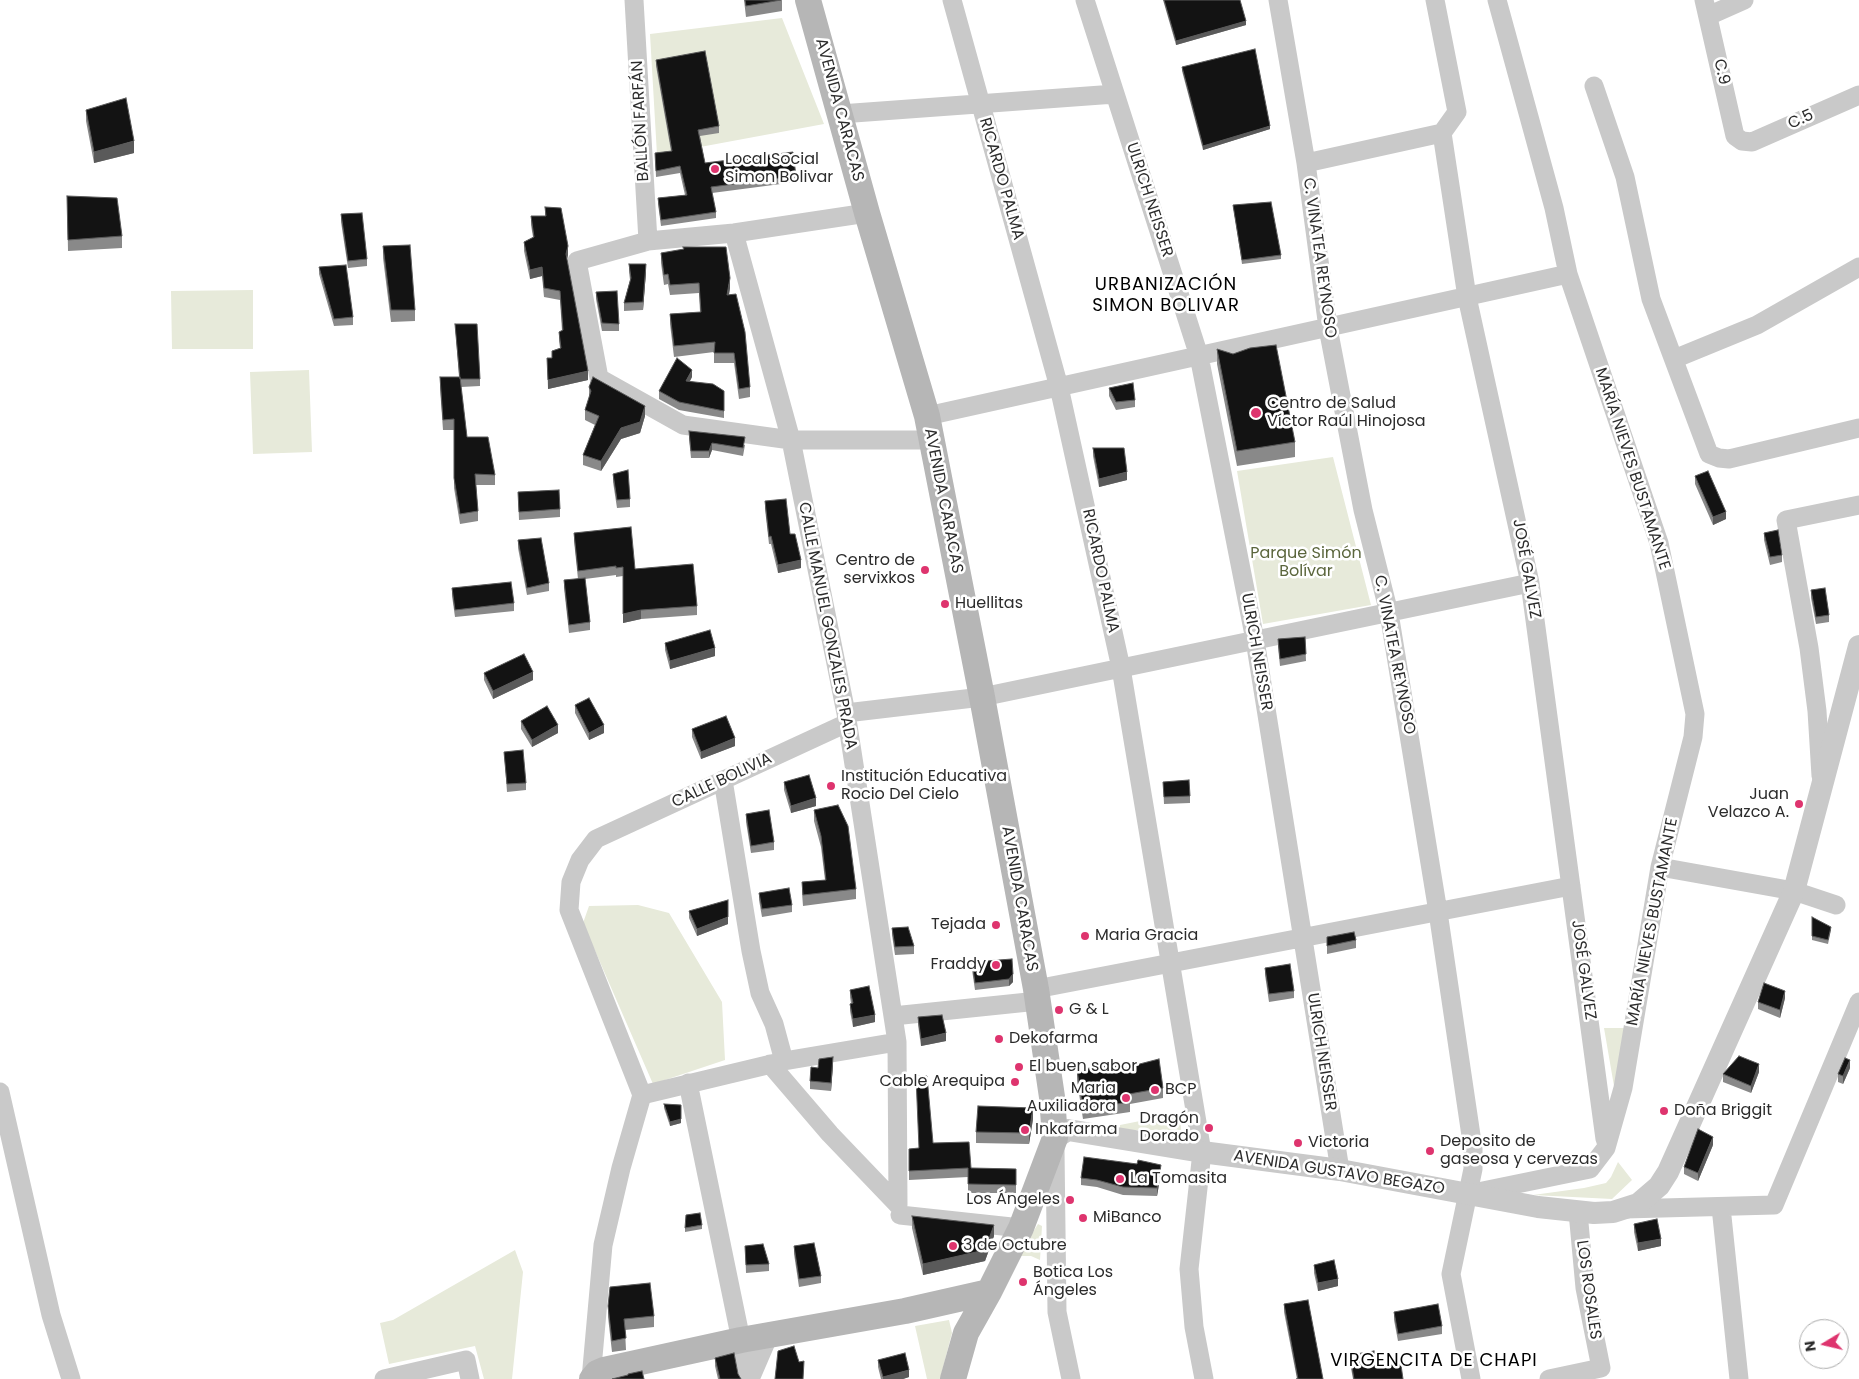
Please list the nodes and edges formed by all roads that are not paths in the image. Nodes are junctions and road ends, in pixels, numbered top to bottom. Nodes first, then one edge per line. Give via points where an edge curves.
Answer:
1 (634, 0) edge
2 (808, 0) edge
3 (952, 0) edge
4 (1085, 0) edge
5 (1278, 0) edge
6 (1435, 0) edge
7 (1497, 0) edge
8 (1744, 0) edge
9 (1706, 8) edge
10 (1594, 86) dead end
11 (1115, 94) junction
12 (1859, 94) edge
13 (980, 104) junction
14 (840, 114) junction
15 (1442, 133) junction
16 (1742, 141) joint
17 (1306, 162) junction
18 (867, 213) junction
19 (734, 233) junction
20 (648, 242) junction
21 (1859, 267) edge
22 (1568, 274) junction
23 (1467, 297) junction
24 (1328, 328) junction
25 (1199, 356) junction
26 (1674, 359) junction
27 (1059, 387) junction
28 (929, 428) junction
29 (1859, 428) edge
30 (791, 440) junction
31 (1859, 505) edge
32 (1530, 583) junction
33 (1388, 613) junction
34 (1255, 640) junction
35 (1859, 646) edge
36 (1121, 668) junction
37 (982, 697) junction
38 (846, 718) junction
39 (723, 780) junction
40 (1822, 784) junction
41 (1660, 867) junction
42 (1571, 886) junction
43 (1794, 891) junction
44 (1836, 904) dead end
45 (1438, 912) junction
46 (1303, 938) junction
47 (1171, 963) junction
48 (1037, 995) junction
49 (1859, 1002) edge
50 (893, 1016) junction
51 (897, 1042) junction
52 (777, 1062) junction
53 (688, 1083) junction
54 (0, 1092) edge
55 (642, 1095) junction
56 (1055, 1138) junction
57 (1606, 1148) junction
58 (1202, 1152) junction
59 (1340, 1170) junction
60 (1467, 1194) junction
61 (1721, 1207) junction
62 (1626, 1209) junction
63 (899, 1210) junction
64 (1578, 1212) junction
65 (1022, 1228) junction
66 (989, 1292) junction
67 (768, 1335) junction
68 (740, 1340) junction
69 (71, 1379) edge
70 (384, 1379) edge
71 (470, 1379) edge
72 (591, 1379) edge
73 (749, 1379) edge
74 (953, 1379) edge
75 (1071, 1379) edge
76 (1204, 1379) edge
77 (1471, 1379) edge
78 (1548, 1379) edge
79 (1739, 1379) edge

1 - 20 street, BALLÓN FARFÁN
2 - 14 main road, AVENIDA CARACAS
3 - 13 street, RICARDO PALMA
4 - 11 street, ULRICH NEISSER
5 - 17 street, C. VINATEA REYNOSO
6 - 15 street via 1457,112
7 - 22 street, MARÍA NIEVES BUSTAMANTE via 1554,208
8 - 9 street
9 - 16 street, C.9 via 1735,136
10 - 26 street via 1625,176 1651,299
11 - 13 street
11 - 25 street, ULRICH NEISSER
12 - 16 street, C.5 via 1752,142
13 - 14 street
13 - 27 street, RICARDO PALMA
14 - 18 main road, AVENIDA CARACAS
15 - 17 street
15 - 23 street, JOSÉ GALVEZ
17 - 24 street, C. VINATEA REYNOSO
18 - 19 street
18 - 28 main road, AVENIDA CARACAS
19 - 20 street
19 - 30 street, CALLE MANUEL GONZALES PRADA
20 - 30 street via 577,261 599,378 683,425
21 - 26 street via 1757,326
22 - 23 street
22 - 41 street, MARÍA NIEVES BUSTAMANTE via 1659,543 1693,706 1693,738
23 - 24 street
23 - 32 street, JOSÉ GALVEZ
24 - 25 street
24 - 33 street, C. VINATEA REYNOSO via 1363,510
25 - 27 street
25 - 34 street, ULRICH NEISSER
26 - 29 street via 1709,454 1719,458 1729,459
27 - 28 street
27 - 36 street, RICARDO PALMA
28 - 30 street
28 - 37 main road, AVENIDA CARACAS
30 - 38 street, CALLE MANUEL GONZALES PRADA
31 - 40 street via 1786,520 1809,648
32 - 33 street, CALLE BOLIVIA
32 - 42 street, JOSÉ GALVEZ
33 - 34 street, CALLE BOLIVIA
33 - 45 street, C. VINATEA REYNOSO
34 - 36 street, CALLE BOLIVIA
34 - 46 street, ULRICH NEISSER
35 - 40 street
36 - 37 street, CALLE BOLIVIA
36 - 47 street, RICARDO PALMA
37 - 38 street, CALLE BOLIVIA
37 - 48 main road, AVENIDA CARACAS
38 - 39 street, CALLE BOLIVIA
38 - 50 street, CALLE MANUEL GONZALES PRADA
39 - 52 street via 758,984 774,1024
39 - 55 street, CALLE BOLIVIA via 596,839 580,860 571,882 569,910
40 - 43 street
41 - 43 street
41 - 57 street, MARÍA NIEVES BUSTAMANTE via 1624,1088
42 - 45 street
42 - 57 street, JOSÉ GALVEZ
43 - 44 street
43 - 62 street via 1668,1172 1649,1196
45 - 46 street
45 - 60 street, C. VINATEA REYNOSO via 1473,1149 1473,1169
46 - 47 street
46 - 59 street, ULRICH NEISSER
47 - 48 street
47 - 58 street, RICARDO PALMA
48 - 50 street
48 - 56 main road, AVENIDA CARACAS
49 - 61 street via 1774,1205
50 - 51 street, CALLE MANUEL GONZALES PRADA
51 - 52 street
51 - 63 street, CALLE MANUEL GONZALES PRADA
52 - 53 street
52 - 63 street via 830,1134
53 - 55 street
53 - 68 street
54 - 69 street via 51,1315
55 - 72 street via 603,1246
56 - 58 street, AVENIDA GUSTAVO BEGAZO via 1068,1130
56 - 65 main road, AVENIDA CARACAS
56 - 75 street via 1057,1312
57 - 60 street, MARÍA NIEVES BUSTAMANTE via 1590,1169
58 - 59 street, AVENIDA GUSTAVO BEGAZO
58 - 76 street, RICARDO PALMA via 1190,1269 1194,1327
59 - 60 street, AVENIDA GUSTAVO BEGAZO
60 - 64 street, AVENIDA GUSTAVO BEGAZO
60 - 77 street, C. VINATEA REYNOSO via 1450,1274
61 - 62 street
61 - 79 street
62 - 64 street, AVENIDA GUSTAVO BEGAZO
63 - 65 street
64 - 78 street, LOS ROSALES via 1585,1288 1601,1368
65 - 66 main road, AVENIDA CARACAS
66 - 67 main road
66 - 74 main road, AVENIDA CARACAS via 966,1333
67 - 68 main road
67 - 73 street
68 - 72 main road via 604,1370
68 - 73 street
70 - 71 street via 466,1360

